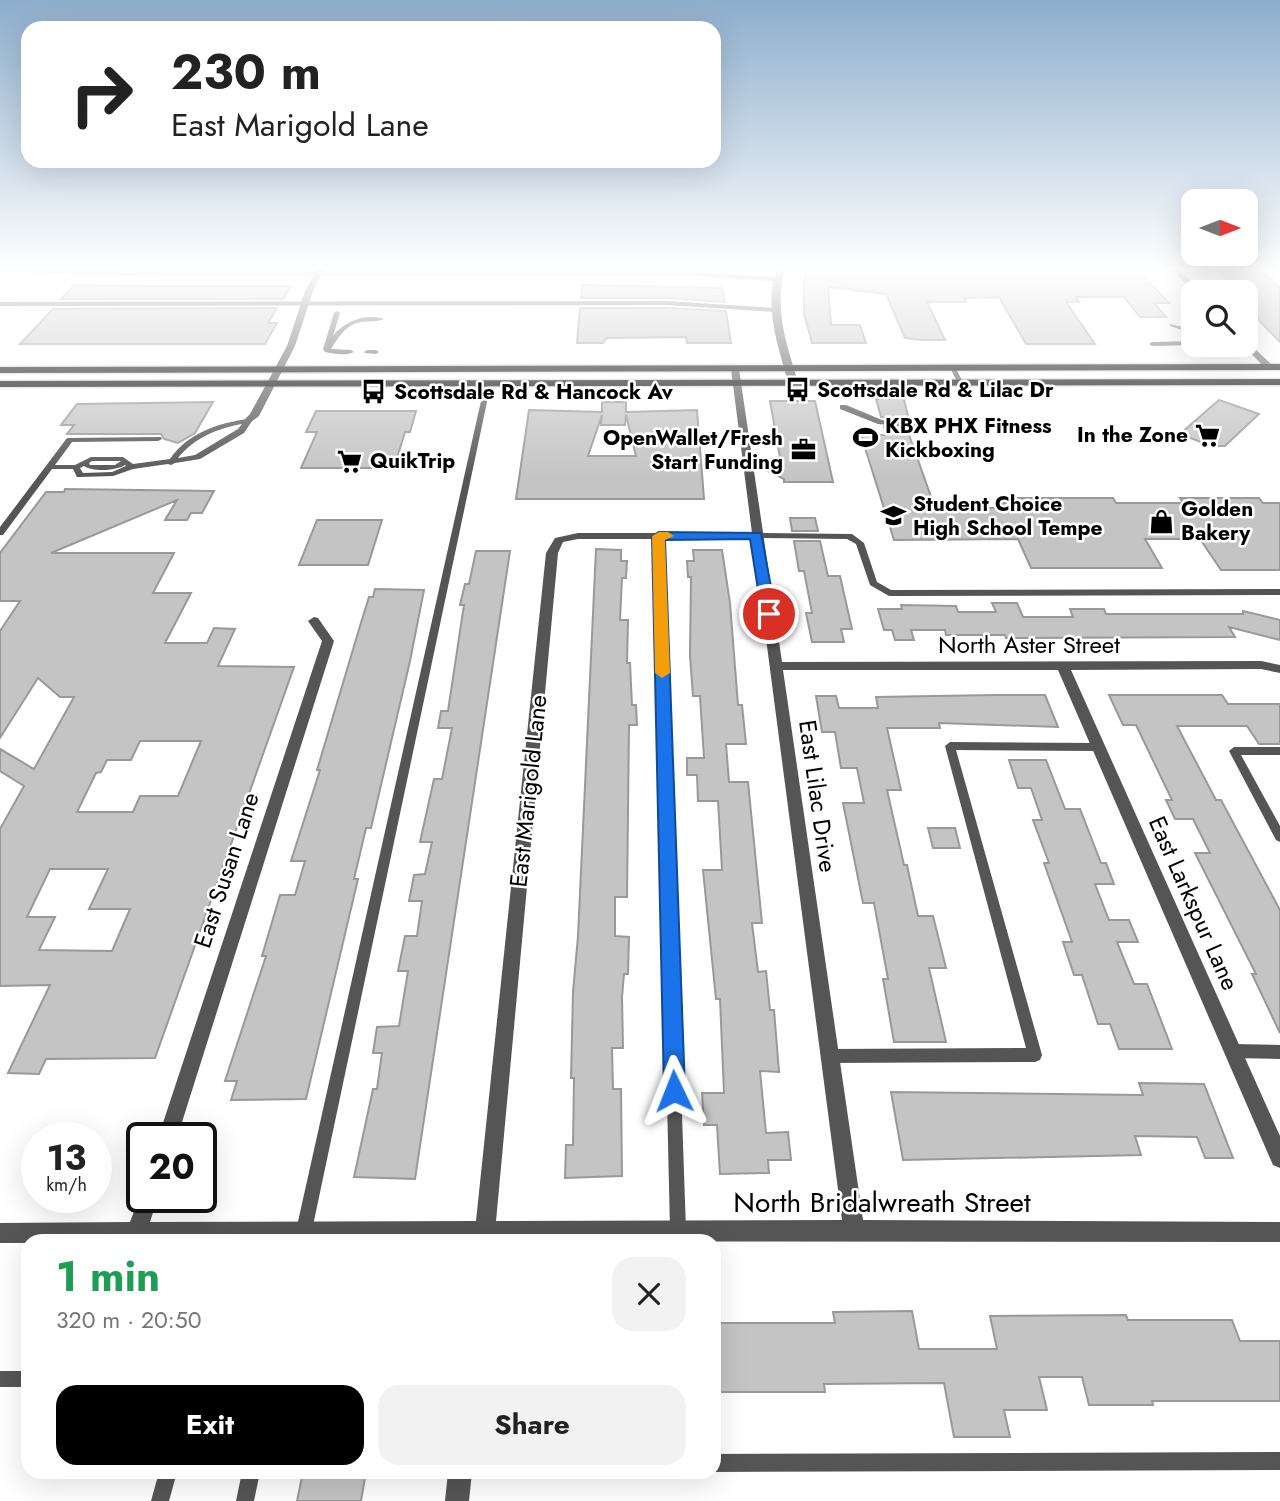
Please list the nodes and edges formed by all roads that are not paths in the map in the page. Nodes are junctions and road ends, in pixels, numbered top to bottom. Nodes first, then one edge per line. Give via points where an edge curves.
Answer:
1 (293, 339) edge
2 (328, 339) edge
3 (334, 339) edge
4 (782, 339) edge
5 (1181, 343) edge
6 (1152, 344) dead end
7 (327, 351) junction
8 (351, 352) dead end
9 (367, 352) dead end
10 (376, 352) dead end
11 (1258, 353) edge
12 (1274, 367) edge
13 (953, 368) junction
14 (789, 369) junction
15 (0, 370) edge
16 (279, 370) junction
17 (736, 376) junction
18 (1280, 380) edge
19 (793, 382) junction
20 (960, 382) junction
21 (488, 383) junction
22 (0, 384) edge
23 (271, 384) junction
24 (843, 407) dead end
25 (248, 421) junction
26 (924, 429) dead end
27 (158, 439) dead end
28 (171, 463) junction
29 (129, 465) junction
30 (49, 467) junction
31 (76, 467) junction
32 (0, 533) edge
33 (659, 536) junction
34 (756, 536) junction
35 (1280, 592) edge
36 (314, 621) dead end
37 (777, 666) junction
38 (1063, 667) junction
39 (1280, 669) edge
40 (1098, 747) junction
41 (1280, 751) edge
42 (1280, 837) edge
43 (1233, 1051) junction
44 (1280, 1052) edge
45 (831, 1056) junction
46 (172, 1122) edge
47 (1280, 1158) edge
48 (143, 1213) edge
49 (678, 1230) junction
50 (854, 1230) junction
51 (1280, 1232) edge
52 (0, 1233) edge
53 (34, 1234) edge
54 (136, 1234) edge
55 (303, 1234) edge
56 (484, 1234) edge
57 (549, 1234) edge
58 (0, 1379) edge
59 (21, 1379) edge
60 (1280, 1461) edge
61 (721, 1463) edge
62 (166, 1479) edge
63 (250, 1479) edge
64 (459, 1479) edge
65 (160, 1501) edge
66 (245, 1501) edge
67 (457, 1501) edge

1 - 16 street
2 - 7 lane
3 - 7 lane
4 - 14 street
5 - 6 lane
7 - 8 lane
9 - 10 lane
11 - 12 street
12 - 13 main road
12 - 18 main road
13 - 14 main road
13 - 20 lane
14 - 17 main road
14 - 19 street
15 - 16 main road
16 - 17 main road
16 - 23 street
17 - 19 main road
17 - 21 main road
17 - 34 street, East Lilac Drive
18 - 20 main road
19 - 20 main road
21 - 23 main road
21 - 55 lane
22 - 23 main road
23 - 25 street
24 - 26 lane via 881,422
25 - 28 lane via 241,432 202,455
25 - 28 lane via 226,423 181,447
27 - 30 lane via 70,440
28 - 29 lane
29 - 31 lane via 88,467 85,462
29 - 31 lane via 113,474 80,475
30 - 31 lane
30 - 32 lane
33 - 34 street, East Marigold Lane
33 - 49 lane
33 - 56 street, East Marigold Lane via 578,536 559,540 552,553
34 - 35 lane via 849,536 860,543 873,583 889,593
34 - 37 street, East Lilac Drive
36 - 46 street, East Susan Lane via 328,641
37 - 38 street, North Aster Street
37 - 45 street, East Lilac Drive
38 - 39 street, North Aster Street
38 - 40 street, East Larkspur Lane
40 - 43 street, East Larkspur Lane
40 - 45 lane via 950,746 1035,1055
41 - 42 lane via 1234,751
43 - 44 lane
43 - 47 street, East Larkspur Lane
45 - 50 street, East Lilac Drive
48 - 54 street
49 - 50 street, North Bridalwreath Street
49 - 57 street, North Bridalwreath Street
50 - 51 street, North Bridalwreath Street
52 - 53 street, North Bridalwreath Street
58 - 59 lane
60 - 61 lane
62 - 65 lane
63 - 66 lane
64 - 67 street

